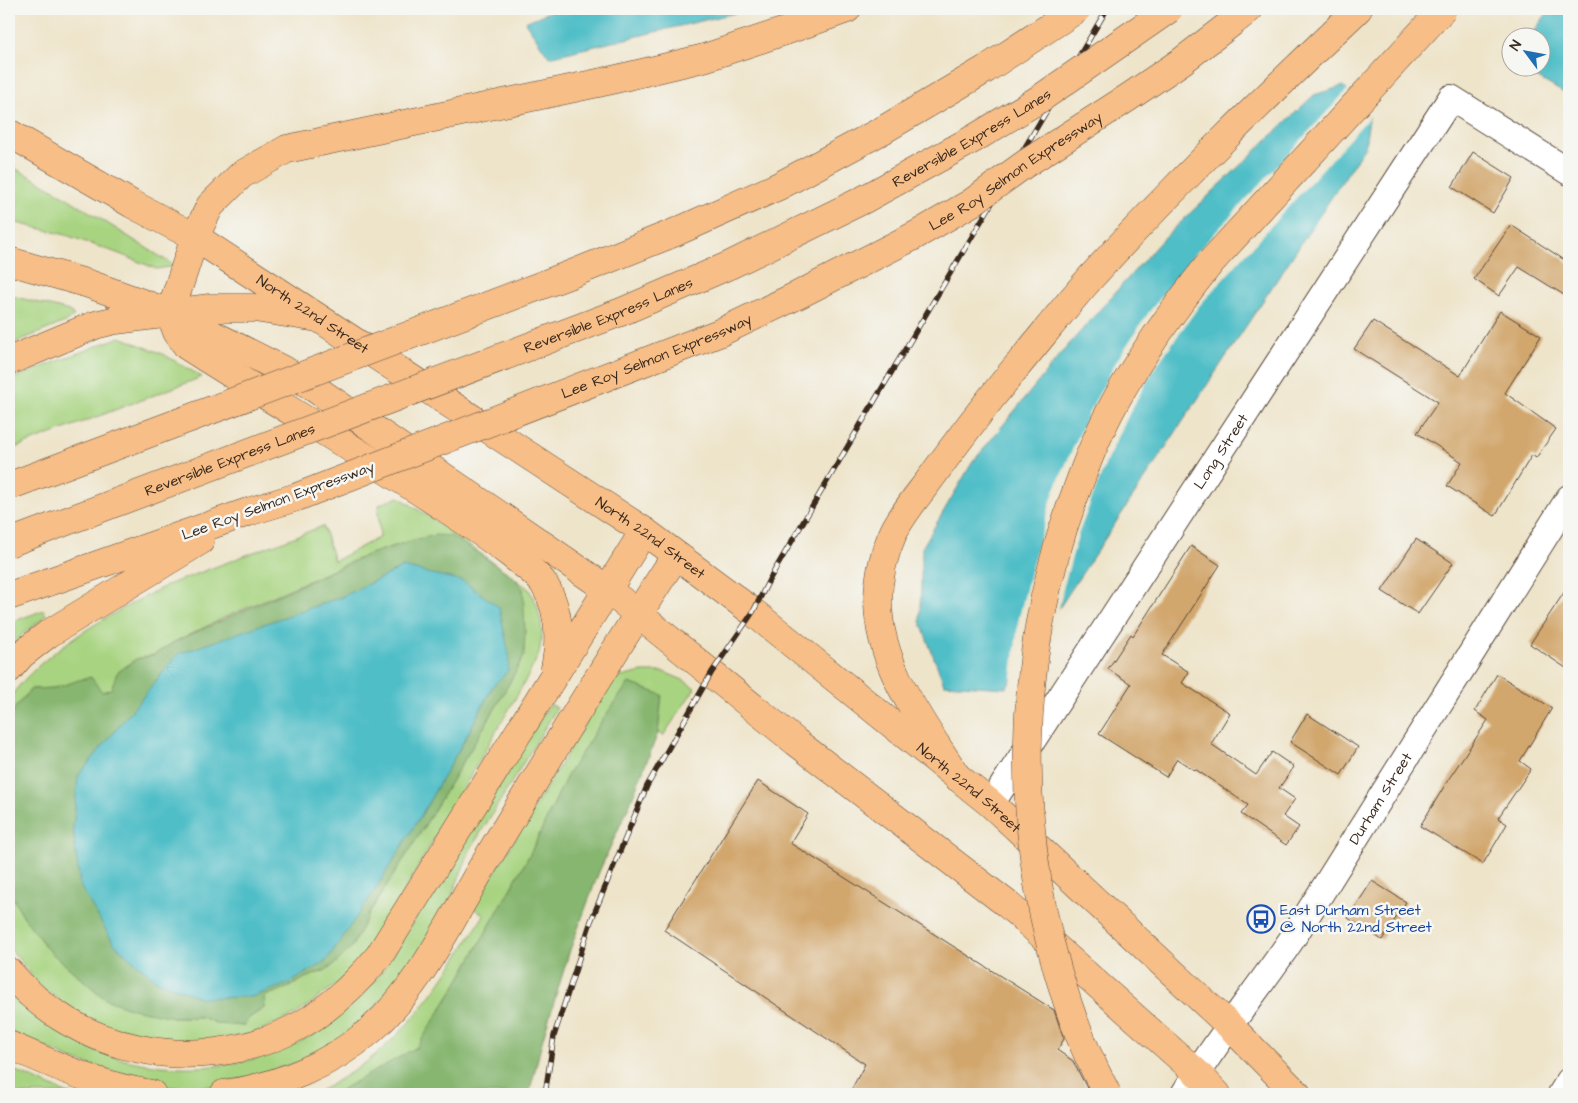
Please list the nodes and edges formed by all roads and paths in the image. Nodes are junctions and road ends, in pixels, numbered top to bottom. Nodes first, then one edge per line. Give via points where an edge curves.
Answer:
1 (847, 9) edge
2 (1077, 9) edge
3 (1169, 9) edge
4 (1358, 9) edge
5 (1443, 9) edge
6 (1242, 15) edge
7 (9, 133) edge
8 (1569, 172) edge
9 (195, 237) junction
10 (9, 261) edge
11 (170, 313) junction
12 (318, 318) junction
13 (9, 361) edge
14 (9, 486) edge
15 (1569, 498) edge
16 (248, 512) junction
17 (644, 531) junction
18 (9, 543) edge
19 (676, 555) junction
20 (608, 589) junction
21 (9, 596) edge
22 (638, 613) junction
23 (9, 669) edge
24 (553, 677) junction
25 (957, 777) junction
26 (991, 804) junction
27 (9, 972) edge
28 (1230, 1026) junction
29 (9, 1045) edge
30 (1569, 1081) edge
31 (1190, 1083) edge
32 (152, 1094) edge
33 (224, 1094) edge
34 (1107, 1094) edge
35 (1217, 1094) edge
36 (1297, 1094) edge
37 (1561, 1094) edge

1 - 9 main road via 704,58 287,149 241,175 210,206
2 - 14 main road, bridge via 892,125 779,186 574,274
3 - 18 main road, Reversible Express Lanes, bridge via 1041,98 975,138 862,200 730,265 621,312
4 - 25 main road via 1225,136 1093,275 977,414 894,530 880,576 878,608 884,647 898,681
5 - 34 main road, bridge via 1211,262 1181,300 1115,402 1096,440 1065,520 1045,593 1033,658 1028,705 1027,780 1034,863 1046,931 1068,1006
6 - 16 main road, Lee Roy Selmon Expressway, bridge via 1137,92 971,203 798,295 719,332 297,497
7 - 9 main road, North 22nd Street
8 - 26 street, Long Street via 1451,98
9 - 11 main road
9 - 12 main road, North 22nd Street
10 - 11 main road via 89,284
11 - 12 main road via 210,308 254,308
11 - 13 main road via 95,325
11 - 20 main road via 301,379
11 - 24 main road via 187,346 474,526 543,582 553,600 558,621
12 - 17 main road, North 22nd Street
15 - 28 street, Durham Street via 1292,938
16 - 21 main road, Lee Roy Selmon Expressway
16 - 23 main road via 48,634
17 - 19 main road, North 22nd Street
17 - 20 main road
19 - 22 main road
19 - 25 main road, North 22nd Street via 754,612
20 - 22 main road
20 - 24 main road
22 - 31 main road via 796,742 1007,904
22 - 33 main road via 403,996 370,1030 331,1058 268,1086
24 - 27 main road via 378,956 348,990 324,1010 290,1030 250,1046 229,1050 184,1053 140,1050 100,1038 59,1016 24,989
25 - 26 main road, North 22nd Street
26 - 28 main road, North 22nd Street
28 - 31 street, Durham Street
28 - 36 main road, North 22nd Street
29 - 32 main road via 105,1085
30 - 37 street
31 - 35 main road

